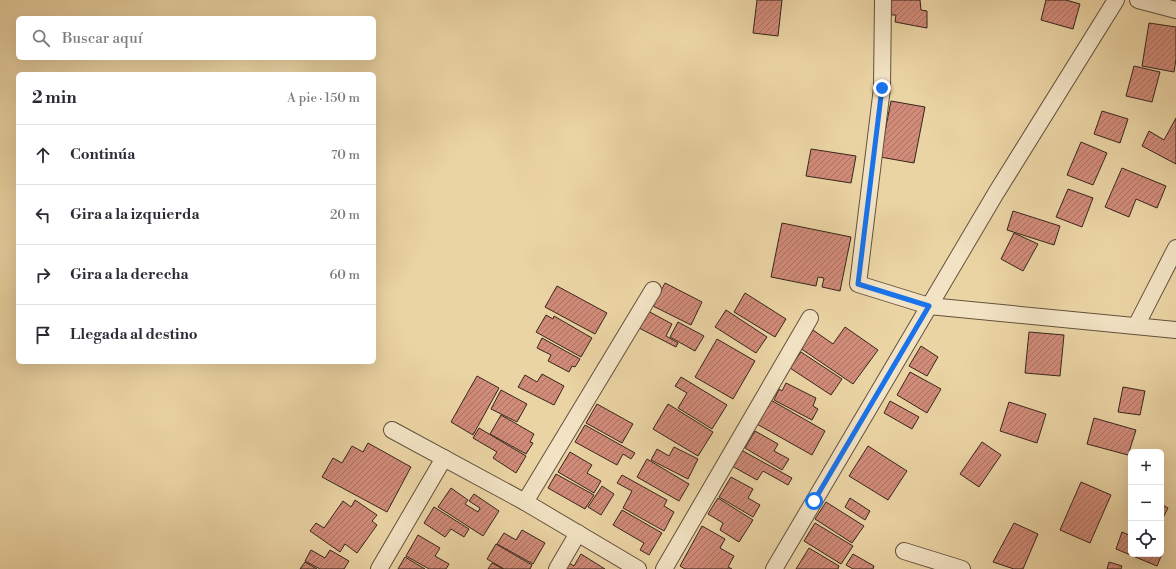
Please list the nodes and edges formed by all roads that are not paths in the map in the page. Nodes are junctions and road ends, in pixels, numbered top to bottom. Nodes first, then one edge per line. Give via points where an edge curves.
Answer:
1 (883, 0) edge
2 (1116, 0) edge
3 (1138, 0) edge
4 (1176, 10) edge
5 (1176, 248) edge
6 (653, 290) dead end
7 (929, 306) junction
8 (810, 318) dead end
9 (1136, 326) junction
10 (1176, 330) edge
11 (392, 430) dead end
12 (444, 458) junction
13 (525, 502) junction
14 (578, 533) junction
15 (904, 551) dead end
16 (378, 569) edge
17 (557, 569) edge
18 (638, 569) edge
19 (664, 569) edge
20 (774, 569) edge
21 (962, 569) edge

1 - 7 street via 882,88 858,284
2 - 7 street
3 - 4 street
5 - 9 street
6 - 13 street
7 - 9 street
7 - 20 street
8 - 19 street
9 - 10 street
11 - 12 street
12 - 13 street
12 - 16 street
13 - 14 street
14 - 17 street
14 - 18 street
15 - 21 street

